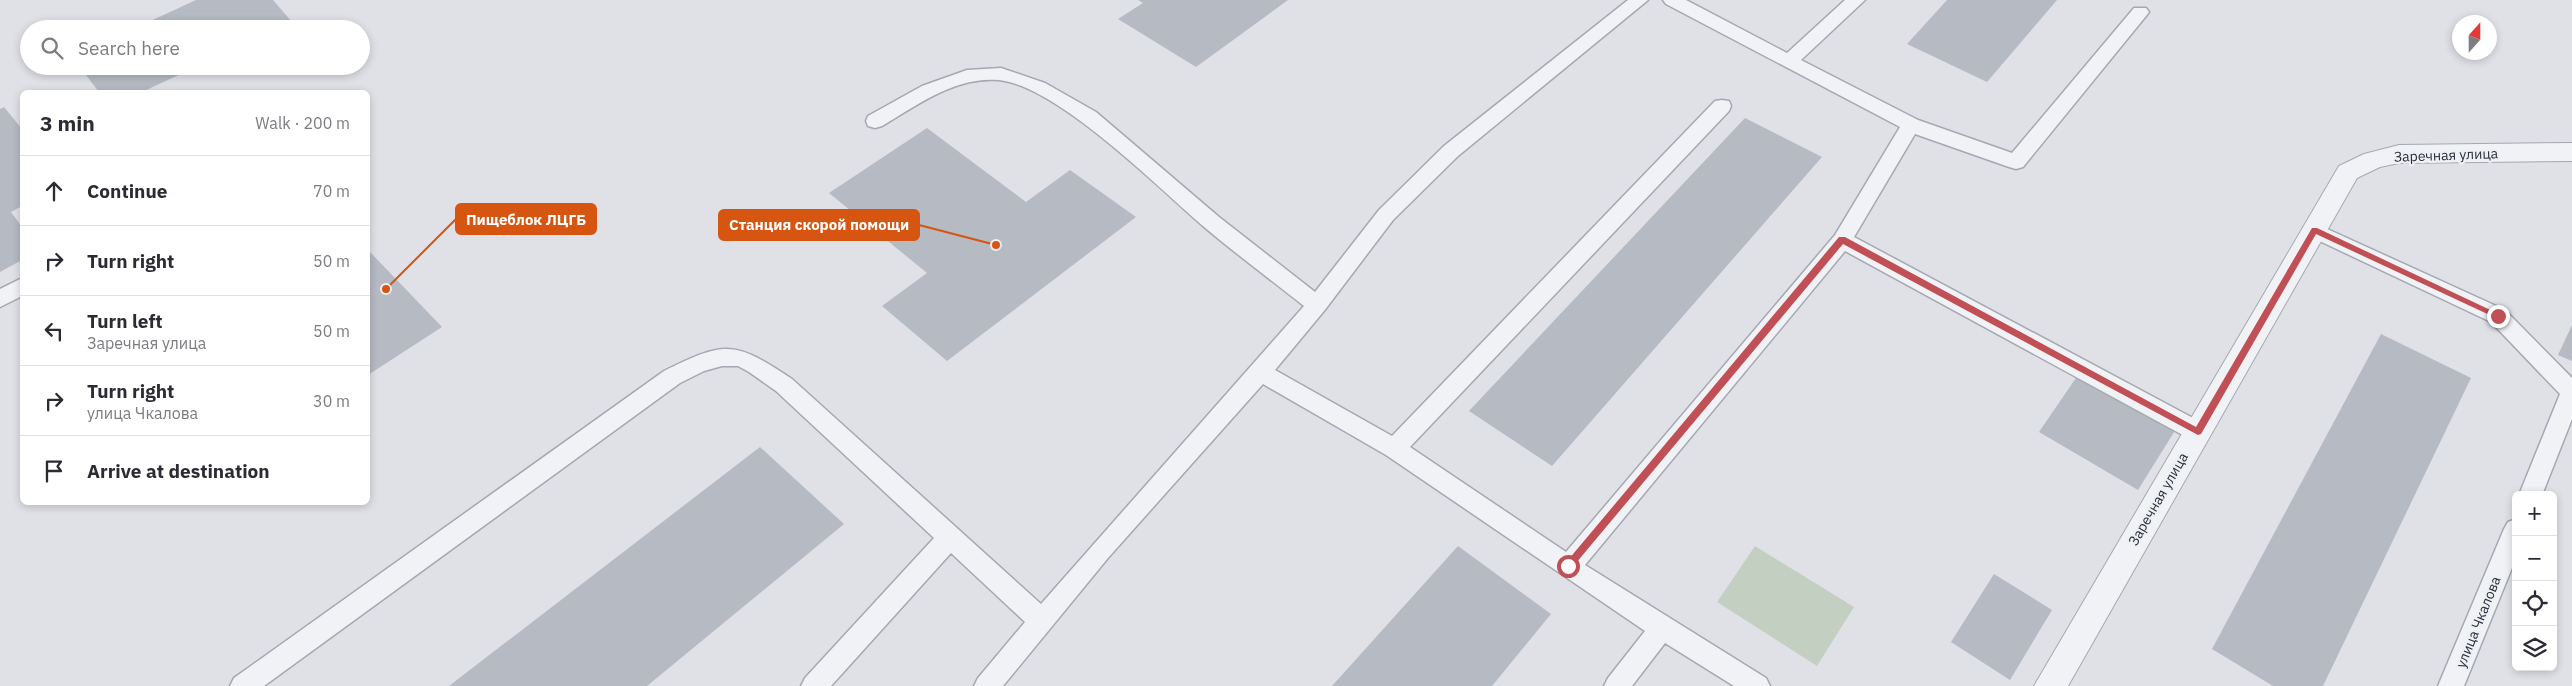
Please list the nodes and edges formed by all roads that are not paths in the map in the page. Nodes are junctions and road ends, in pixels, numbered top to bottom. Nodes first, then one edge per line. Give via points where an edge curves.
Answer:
1 (1639, 0) edge
2 (1672, 0) edge
3 (1856, 0) edge
4 (2140, 12) dead end
5 (1789, 61) junction
6 (1722, 106) dead end
7 (875, 121) dead end
8 (1911, 125) junction
9 (2572, 152) edge
10 (2314, 230) junction
11 (1842, 240) junction
12 (20, 287) edge
13 (0, 299) edge
14 (1317, 305) junction
15 (1260, 372) junction
16 (2572, 392) edge
17 (2198, 432) junction
18 (1394, 448) junction
19 (2532, 491) edge
20 (2513, 536) edge
21 (950, 538) junction
22 (1568, 566) junction
23 (1042, 621) junction
24 (1662, 628) junction
25 (244, 686) edge
26 (814, 686) edge
27 (987, 686) edge
28 (1617, 686) edge
29 (1757, 686) edge
30 (2050, 686) edge
31 (2451, 686) edge

1 - 14 lane via 1451,151 1386,215
2 - 5 lane
3 - 5 lane
4 - 8 lane via 2016,162
5 - 8 lane
6 - 18 lane
7 - 14 lane via 928,90 967,76 1001,74 1039,87 1089,117 1212,222
8 - 11 lane
9 - 10 street, Заречная улица via 2399,154 2373,160 2348,172
10 - 16 lane via 2498,316
10 - 17 street, Заречная улица
11 - 17 lane
11 - 22 lane
12 - 13 lane
14 - 15 lane
15 - 18 lane
15 - 23 lane
16 - 19 lane
17 - 30 street, Заречная улица
18 - 22 lane
20 - 31 lane, улица Чкалова
21 - 23 lane
21 - 25 lane via 784,385 742,358 719,359 672,376
21 - 26 lane
22 - 24 lane
23 - 27 lane
24 - 28 lane
24 - 29 lane

